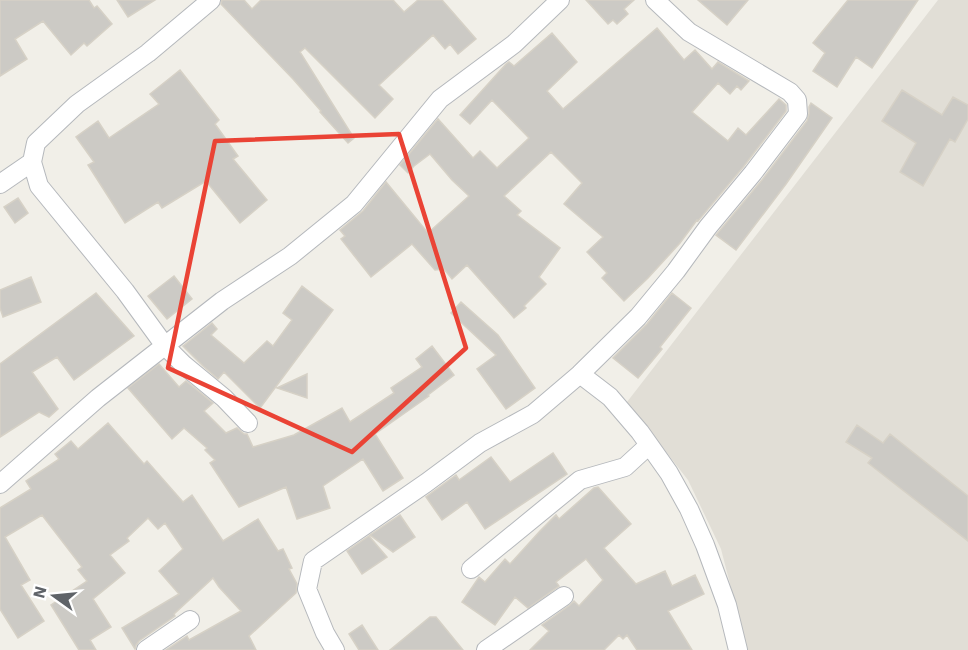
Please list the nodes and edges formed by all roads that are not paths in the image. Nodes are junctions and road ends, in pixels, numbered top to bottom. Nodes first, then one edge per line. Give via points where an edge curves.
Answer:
1 (212, 0) edge
2 (560, 0) edge
3 (655, 0) edge
4 (32, 162) junction
5 (0, 184) edge
6 (165, 346) junction
7 (580, 374) junction
8 (248, 423) dead end
9 (649, 445) junction
10 (0, 484) edge
11 (471, 569) dead end
12 (564, 596) dead end
13 (190, 620) dead end
14 (735, 647) edge
15 (146, 650) edge
16 (335, 650) edge
17 (486, 650) edge

1 - 4 street via 77,104 36,142
2 - 6 street via 514,44 440,99 354,204 290,256 222,301
3 - 7 street via 689,32 790,92 797,100 798,114 638,317
4 - 5 street
4 - 6 street via 39,186
6 - 8 street
6 - 10 street via 98,398
7 - 9 street via 610,397
7 - 16 street via 533,414 480,443 313,561 307,589
9 - 11 street via 625,467 580,480
9 - 14 street via 669,473 705,545 727,605
12 - 17 street
13 - 15 street

